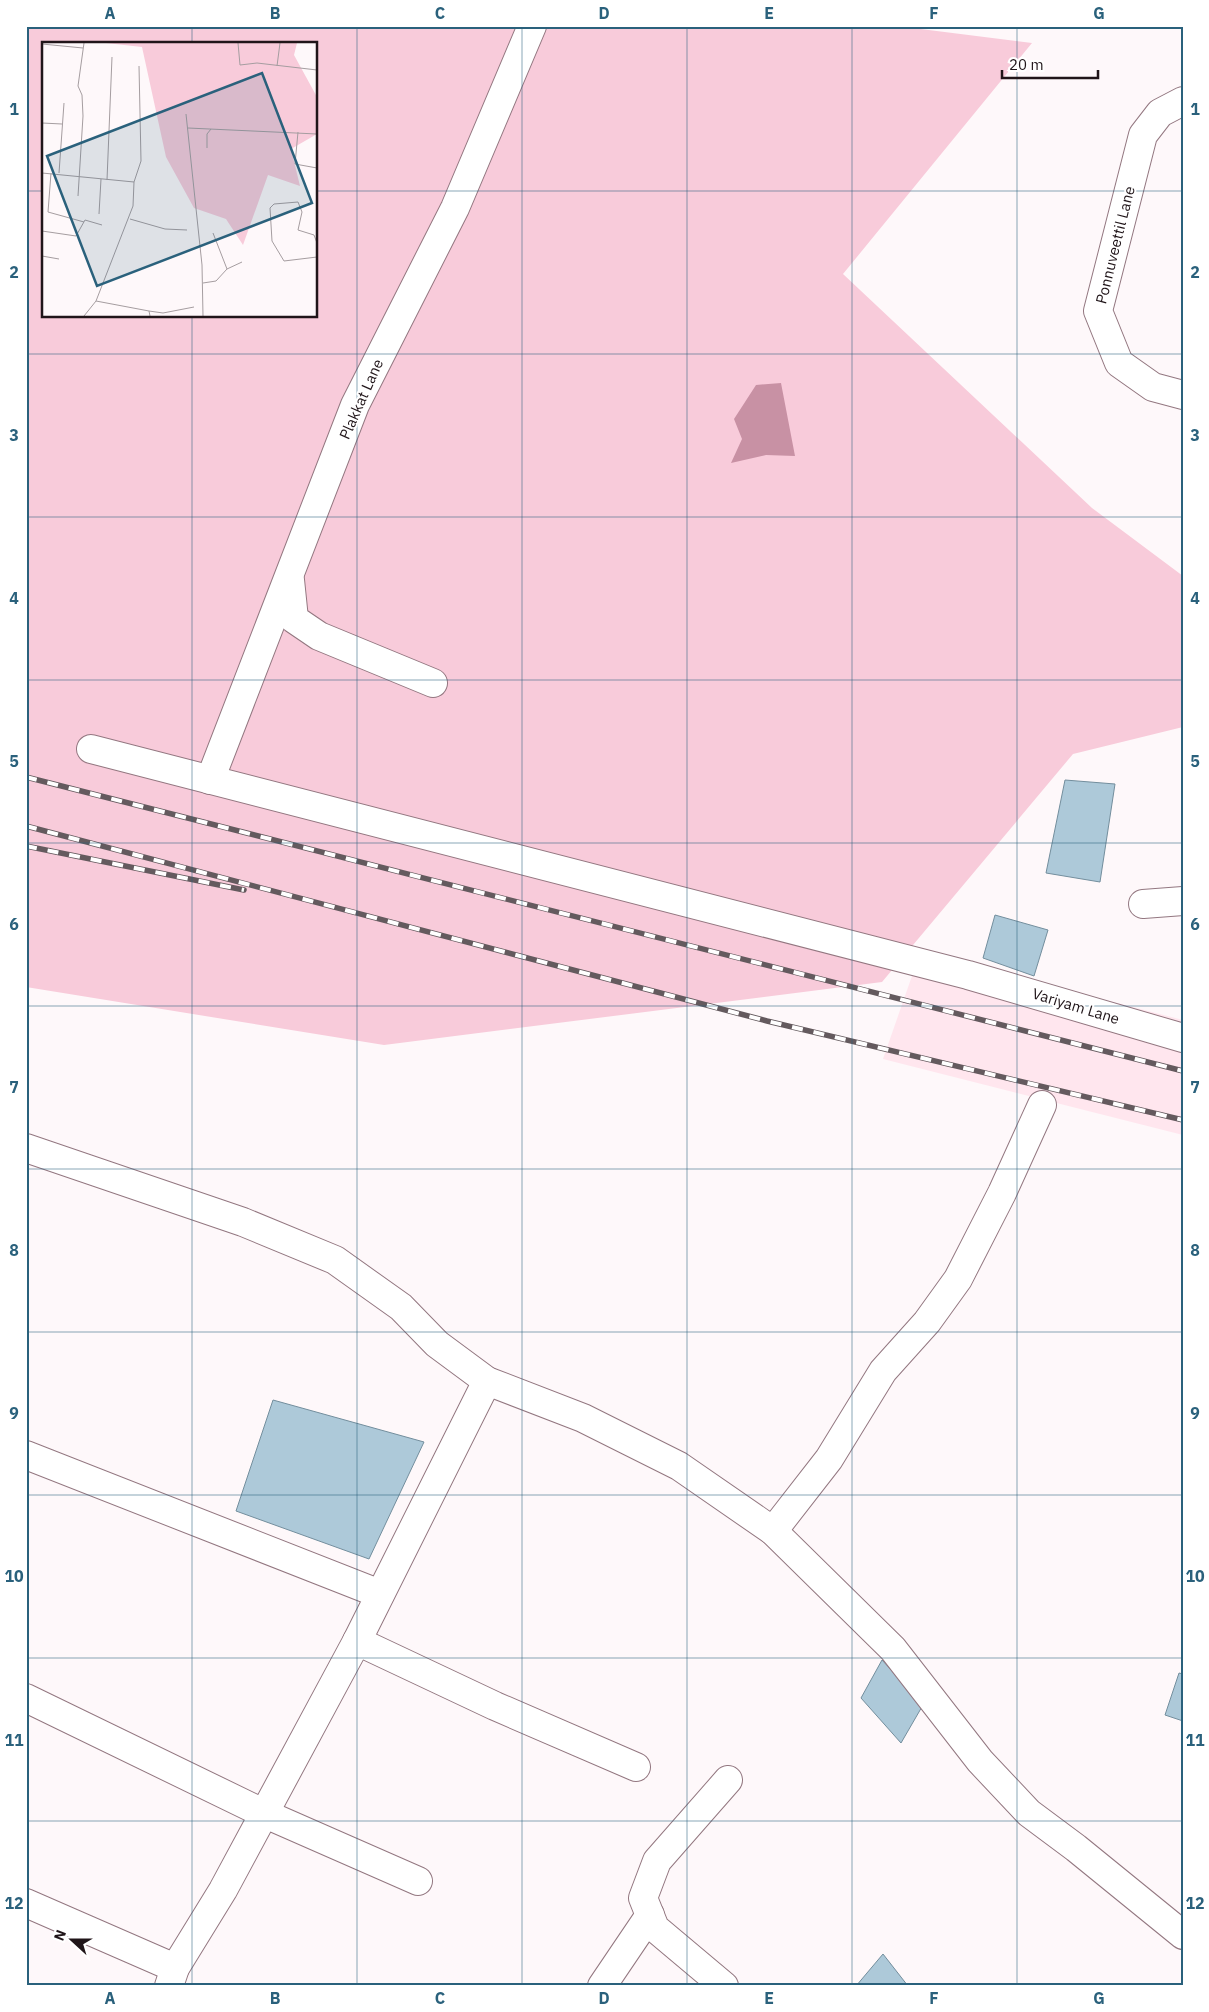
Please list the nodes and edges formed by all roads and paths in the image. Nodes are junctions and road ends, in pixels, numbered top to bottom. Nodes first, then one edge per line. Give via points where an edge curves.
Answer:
1 (532, 26) edge
2 (1183, 101) edge
3 (1183, 395) edge
4 (290, 576) junction
5 (433, 683) dead end
6 (91, 749) dead end
7 (210, 780) junction
8 (1183, 901) edge
9 (1143, 904) dead end
10 (1183, 1038) edge
11 (1042, 1105) dead end
12 (26, 1148) edge
13 (487, 1381) junction
14 (26, 1455) edge
15 (773, 1531) junction
16 (380, 1594) junction
17 (357, 1641) junction
18 (26, 1698) edge
19 (636, 1767) dead end
20 (728, 1780) dead end
21 (264, 1813) junction
22 (418, 1881) dead end
23 (26, 1903) edge
24 (650, 1914) junction
25 (1183, 1935) edge
26 (172, 1977) edge
27 (602, 1986) edge
28 (724, 1986) edge

1 - 4 street, Plakkat Lane via 455,208 355,405
2 - 3 street, Ponnuveettil Lane via 1160,113 1143,135 1098,311 1119,363 1153,387
4 - 5 street via 294,620 320,636
4 - 7 street, Plakkat Lane
6 - 7 street, Variyam Lane
7 - 10 street, Variyam Lane via 968,975
8 - 9 street
11 - 15 street via 958,1279 927,1322 883,1371 828,1459
12 - 13 street via 243,1222 335,1260 401,1307 437,1344
13 - 15 street via 583,1418 679,1466
13 - 16 street
14 - 16 street
15 - 25 street via 894,1649 980,1761 1028,1813
16 - 17 street
17 - 19 street via 494,1706
17 - 21 street
18 - 21 street
20 - 24 street via 657,1861 643,1898
21 - 22 street
21 - 26 street
23 - 26 street
24 - 27 street
24 - 28 street via 655,1928

